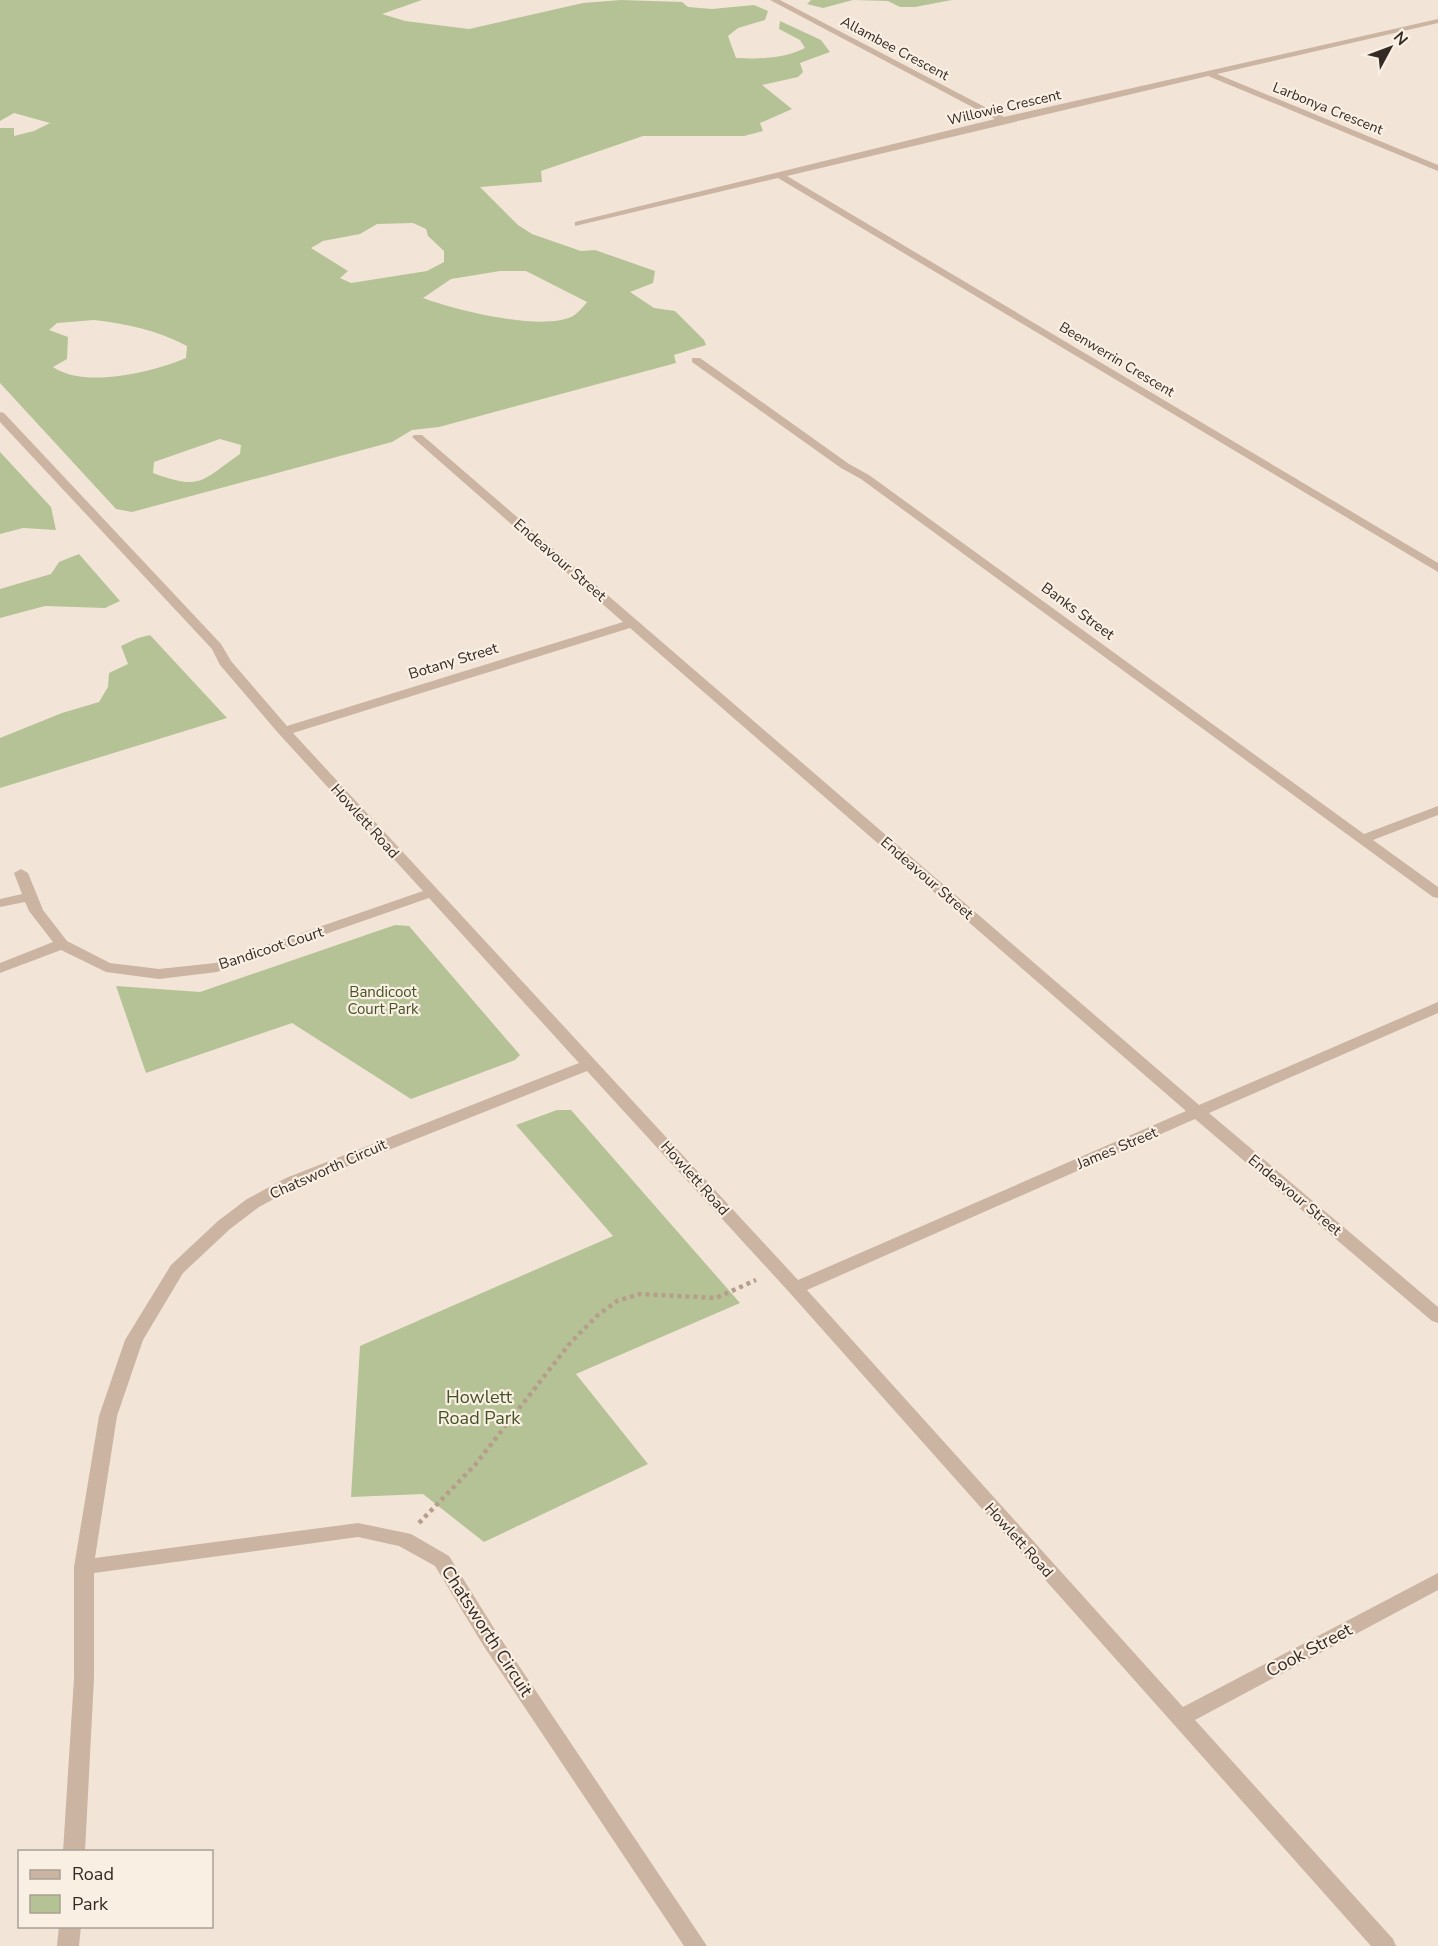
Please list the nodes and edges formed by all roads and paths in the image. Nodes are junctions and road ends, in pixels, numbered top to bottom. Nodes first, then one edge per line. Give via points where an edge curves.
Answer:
1 (774, 0) edge
2 (1438, 21) edge
3 (1208, 73) junction
4 (1003, 120) junction
5 (1438, 168) edge
6 (781, 176) junction
7 (578, 224) dead end
8 (696, 360) dead end
9 (0, 415) edge
10 (418, 437) dead end
11 (1438, 568) edge
12 (632, 623) junction
13 (284, 731) junction
14 (1438, 810) edge
15 (1364, 839) junction
16 (21, 873) dead end
17 (431, 894) junction
18 (1438, 894) edge
19 (30, 896) junction
20 (0, 903) edge
21 (62, 944) junction
22 (0, 968) edge
23 (1438, 1006) edge
24 (591, 1064) junction
25 (1198, 1113) junction
26 (779, 1271) junction
27 (795, 1288) junction
28 (1438, 1317) edge
29 (404, 1539) junction
30 (84, 1567) junction
31 (1438, 1581) edge
32 (1179, 1719) junction
33 (74, 1850) edge
34 (70, 1928) edge
35 (68, 1946) edge
36 (696, 1946) edge
37 (1385, 1946) edge

1 - 4 street, Allambee Crescent
2 - 3 street, Willowie Crescent
3 - 4 street, Willowie Crescent
3 - 5 street, Larbonya Crescent
4 - 6 street, Willowie Crescent
6 - 7 street, Willowie Crescent
6 - 11 street, Beenwerrin Crescent
8 - 15 street, Banks Street via 865,477
9 - 13 street, Howlett Road via 216,647
10 - 12 street, Endeavour Street
12 - 13 street, Botany Street
12 - 25 street, Endeavour Street
13 - 17 street, Howlett Road
14 - 15 street
15 - 18 street, Banks Street
16 - 19 street, Bandicoot Court
17 - 21 street, Bandicoot Court via 217,967 159,974 106,967
17 - 24 street, Howlett Road
19 - 20 street
19 - 21 street, Bandicoot Court via 36,911
21 - 22 street
23 - 25 street, James Street
24 - 26 street, Howlett Road
24 - 30 street, Chatsworth Circuit via 292,1182 253,1203 177,1269 134,1340 108,1416
25 - 27 street, James Street
25 - 28 street, Endeavour Street
26 - 27 street, Howlett Road
26 - 29 path via 716,1298 640,1294 617,1301 571,1342 476,1465
27 - 32 street, Howlett Road
29 - 30 street, Chatsworth Circuit via 358,1530
29 - 36 street, Chatsworth Circuit via 442,1561
30 - 33 street, Chatsworth Circuit via 84,1678
31 - 32 street, Cook Street
32 - 37 street, Howlett Road
34 - 35 street

